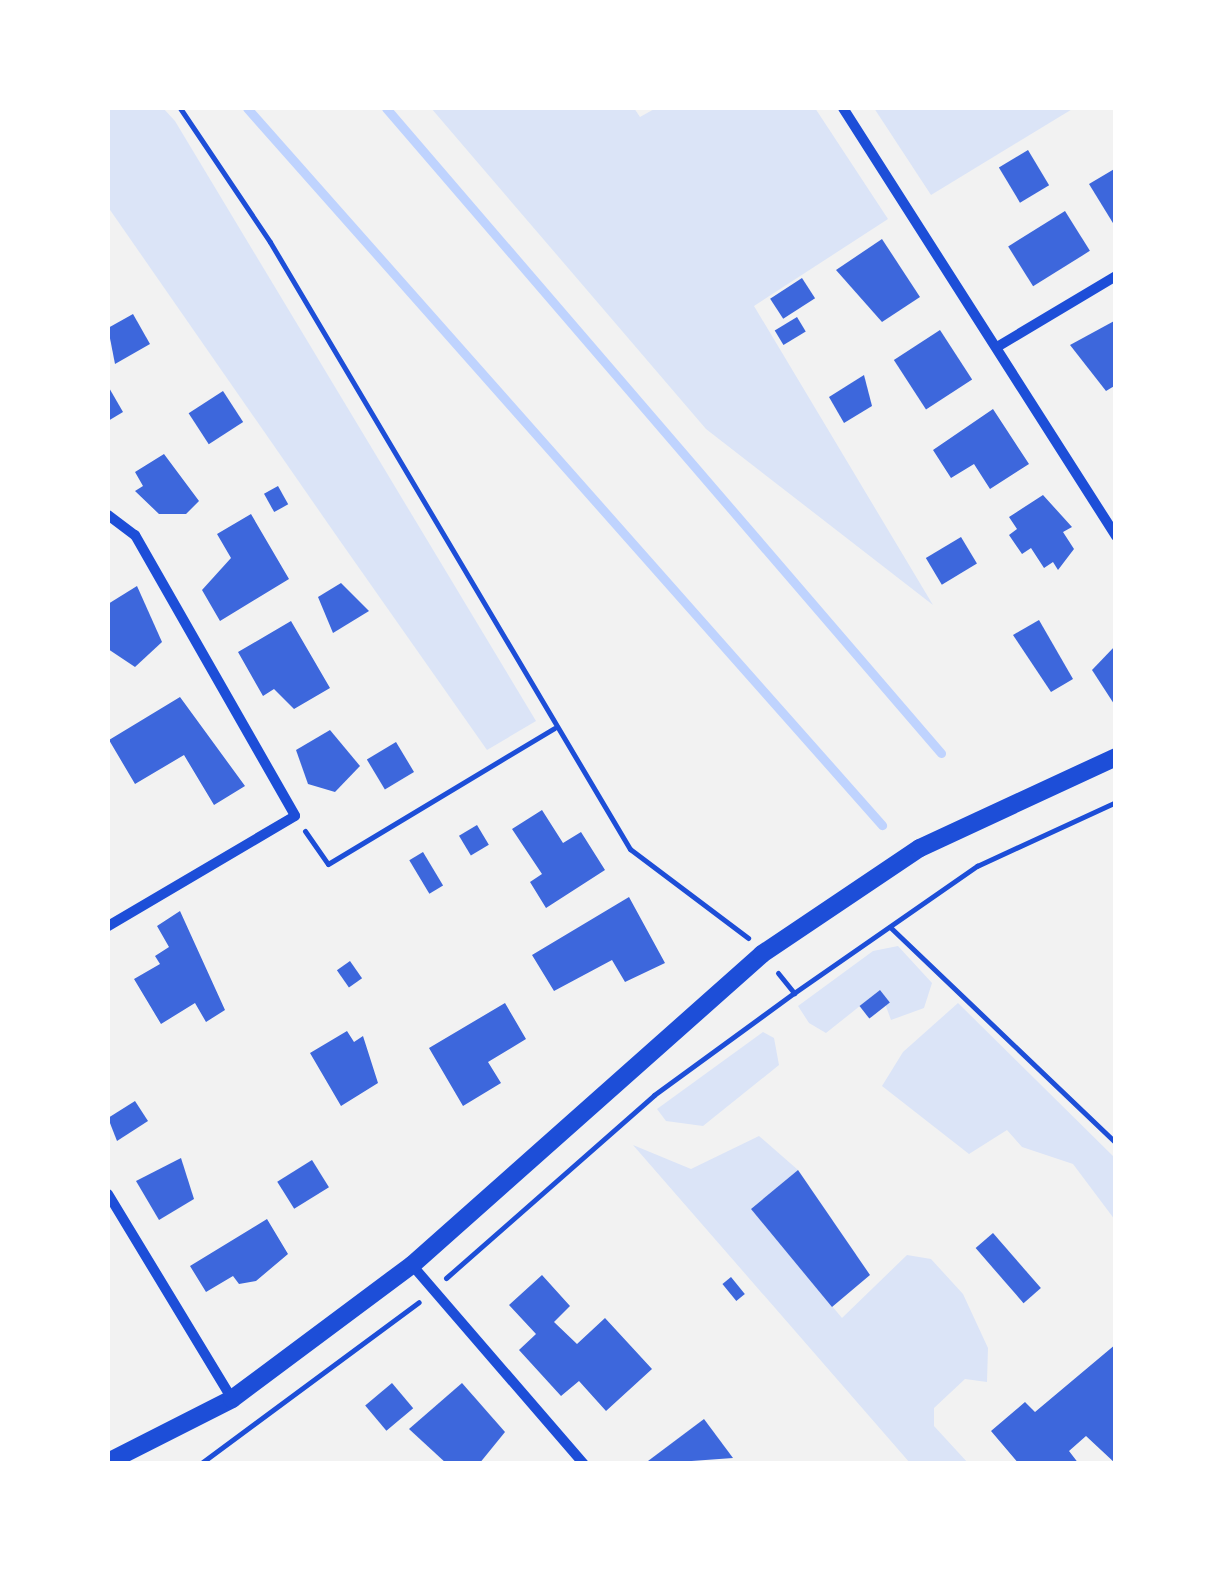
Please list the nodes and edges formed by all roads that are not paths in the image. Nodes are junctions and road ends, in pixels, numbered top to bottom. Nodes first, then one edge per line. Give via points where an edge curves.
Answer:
1 (843, 108) edge
2 (1116, 276) edge
3 (997, 347) junction
4 (108, 515) edge
5 (1116, 536) edge
6 (1116, 757) edge
7 (108, 926) edge
8 (108, 1194) edge
9 (412, 1265) junction
10 (232, 1399) junction
11 (108, 1462) edge
12 (584, 1464) edge

1 - 3 street
2 - 3 street
3 - 5 street
4 - 7 street via 135,535 294,816
6 - 9 street via 920,848 762,954
8 - 10 street
9 - 10 street
9 - 12 street
10 - 11 street

